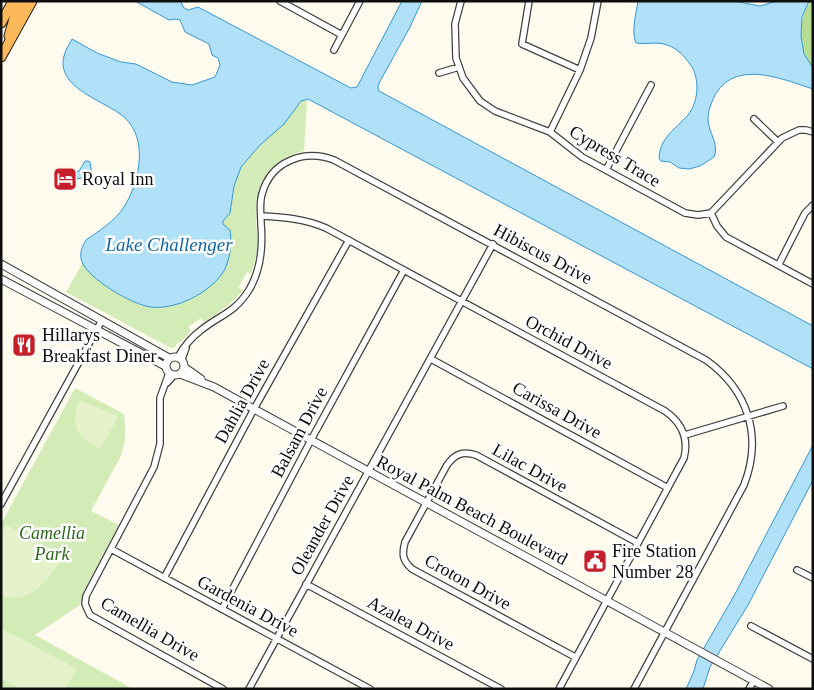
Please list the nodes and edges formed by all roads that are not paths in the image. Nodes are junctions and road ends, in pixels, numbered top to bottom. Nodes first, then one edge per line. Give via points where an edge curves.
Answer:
1 (14, 1) edge
2 (22, 1) edge
3 (32, 1) edge
4 (280, 1) edge
5 (360, 1) edge
6 (461, 1) edge
7 (529, 1) edge
8 (598, 1) edge
9 (289, 4) edge
10 (1, 23) edge
11 (342, 36) junction
12 (334, 50) dead end
13 (4, 53) edge
14 (459, 67) junction
15 (580, 70) junction
16 (439, 73) dead end
17 (651, 85) dead end
18 (754, 119) dead end
19 (550, 132) junction
20 (813, 132) edge
21 (778, 142) junction
22 (606, 170) junction
23 (813, 205) edge
24 (711, 213) junction
25 (261, 216) junction
26 (349, 240) junction
27 (492, 244) junction
28 (1, 264) edge
29 (779, 264) junction
30 (404, 270) junction
31 (1, 279) edge
32 (813, 284) edge
33 (461, 301) junction
34 (102, 320) junction
35 (97, 328) junction
36 (169, 358) junction
37 (180, 358) junction
38 (431, 358) junction
39 (165, 366) junction
40 (177, 372) junction
41 (783, 406) dead end
42 (254, 409) junction
43 (748, 415) junction
44 (685, 435) junction
45 (311, 440) junction
46 (369, 472) junction
47 (668, 488) junction
48 (427, 503) junction
49 (1, 504) edge
50 (638, 543) junction
51 (111, 550) junction
52 (796, 570) dead end
53 (164, 578) junction
54 (813, 578) edge
55 (306, 584) junction
56 (607, 600) junction
57 (222, 609) junction
58 (751, 626) dead end
59 (664, 632) junction
60 (276, 638) junction
61 (576, 658) junction
62 (813, 659) edge
63 (754, 680) junction
64 (223, 689) edge
65 (249, 689) edge
66 (370, 689) edge
67 (501, 689) edge
68 (559, 689) edge
69 (634, 689) edge
70 (749, 689) edge
71 (769, 689) edge

1 - 10 highway
2 - 13 highway
3 - 13 highway
4 - 9 street
5 - 11 street
6 - 14 street, Cypress Trace via 454,36
7 - 15 street via 522,44
8 - 15 street via 591,38
9 - 11 street
11 - 12 street
14 - 16 street
14 - 19 street, Cypress Trace via 468,86 487,106
15 - 19 street
17 - 22 street
18 - 21 street
19 - 22 street, Cypress Trace via 571,150
20 - 21 street via 793,132
21 - 24 street
22 - 24 street, Cypress Trace via 685,213 698,216
23 - 29 street via 805,213
24 - 29 street via 726,237
25 - 26 street, Orchid Drive via 314,222
25 - 27 street, Hibiscus Drive via 262,194 274,172 294,158 315,155 334,160
25 - 37 street, Hibiscus Drive via 261,258 250,288 228,313 200,330
26 - 30 street, Orchid Drive
26 - 42 street, Dahlia Drive
27 - 33 street, Oleander Drive
27 - 43 street, Hibiscus Drive via 706,360 733,385
28 - 34 street
29 - 32 street
30 - 33 street, Orchid Drive
30 - 45 street, Balsam Drive
31 - 35 street
33 - 38 street, Oleander Drive
33 - 44 street, Orchid Drive via 665,411 676,420
34 - 35 street
34 - 36 street
35 - 39 street
35 - 49 street
36 - 37 street
36 - 39 street
37 - 40 street
38 - 46 street, Oleander Drive
38 - 47 street, Carissa Drive
39 - 40 street
40 - 42 street, Royal Palm Beach Boulevard via 214,387
40 - 51 street, Camellia Drive via 163,389 159,406 161,432 154,467
41 - 43 street
42 - 45 street, Royal Palm Beach Boulevard
42 - 53 street, Dahlia Drive
43 - 44 street
43 - 59 street, Hibiscus Drive via 752,452 747,477
44 - 47 street via 684,458
45 - 46 street, Royal Palm Beach Boulevard
45 - 57 street, Balsam Drive
46 - 48 street, Royal Palm Beach Boulevard
46 - 55 street, Oleander Drive
47 - 50 street
48 - 50 street, Lilac Drive via 453,458 467,452
48 - 56 street, Royal Palm Beach Boulevard
48 - 61 street, Croton Drive via 405,542 402,551 406,564
50 - 56 street
51 - 53 street, Gardenia Drive
51 - 64 street, Camellia Drive via 86,596 85,604 90,615
52 - 54 street
53 - 57 street, Gardenia Drive
55 - 60 street, Oleander Drive
55 - 67 street, Azalea Drive
56 - 59 street, Royal Palm Beach Boulevard
56 - 61 street
57 - 60 street, Gardenia Drive
58 - 62 street
59 - 63 street, Royal Palm Beach Boulevard
59 - 69 street
60 - 65 street, Oleander Drive
60 - 66 street, Gardenia Drive
61 - 68 street
63 - 70 street
63 - 71 street, Royal Palm Beach Boulevard

